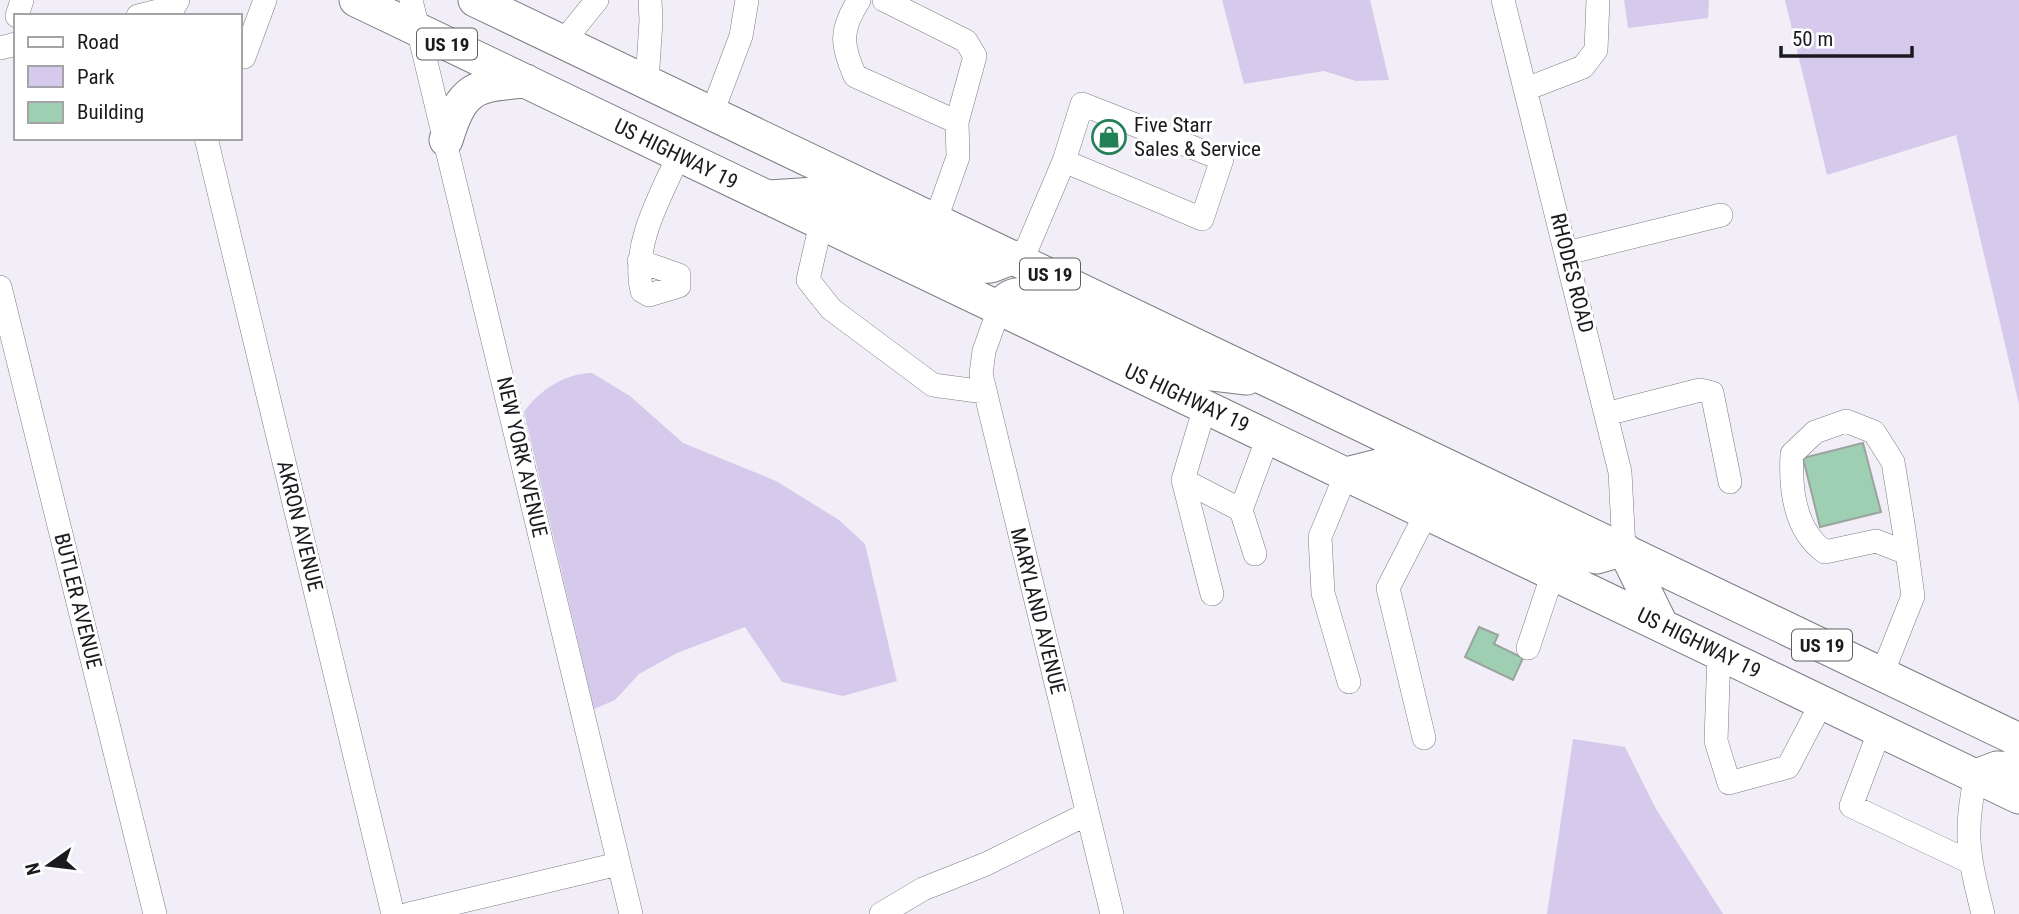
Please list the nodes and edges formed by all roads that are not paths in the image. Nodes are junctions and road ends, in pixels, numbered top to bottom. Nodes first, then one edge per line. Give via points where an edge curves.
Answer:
1 (265, 0) edge
2 (356, 0) edge
3 (475, 0) edge
4 (597, 0) edge
5 (650, 0) edge
6 (747, 0) edge
7 (859, 0) edge
8 (884, 0) edge
9 (1503, 0) edge
10 (1598, 0) edge
11 (174, 6) edge
12 (145, 14) edge
13 (416, 15) edge
14 (563, 42) junction
15 (244, 57) dead end
16 (526, 82) junction
17 (647, 82) junction
18 (1526, 89) junction
19 (712, 113) junction
20 (957, 122) junction
21 (206, 140) edge
22 (446, 140) junction
23 (679, 155) junction
24 (1064, 161) junction
25 (766, 197) junction
26 (1721, 215) dead end
27 (936, 219) junction
28 (821, 223) junction
29 (1567, 253) junction
30 (1018, 258) junction
31 (639, 261) dead end
32 (0, 287) edge
33 (999, 309) junction
34 (1274, 381) junction
35 (985, 392) junction
36 (1205, 407) junction
37 (1606, 414) junction
38 (1268, 437) junction
39 (1346, 474) junction
40 (1183, 480) junction
41 (1730, 482) dead end
42 (1241, 510) junction
43 (1427, 512) junction
44 (1624, 549) junction
45 (1907, 553) junction
46 (1255, 554) dead end
47 (1553, 573) junction
48 (1212, 594) dead end
49 (1661, 624) junction
50 (1528, 648) dead end
51 (1719, 652) junction
52 (1882, 674) junction
53 (1349, 682) dead end
54 (1822, 702) junction
55 (1880, 730) junction
56 (1424, 738) dead end
57 (2019, 740) edge
58 (2019, 769) edge
59 (1976, 776) junction
60 (2019, 797) edge
61 (1087, 814) junction
62 (1970, 862) junction
63 (618, 864) junction
64 (155, 914) edge
65 (393, 914) edge
66 (409, 914) edge
67 (631, 914) edge
68 (881, 914) edge
69 (1112, 914) edge
70 (1983, 914) edge

1 - 15 street
2 - 13 highway, US HIGHWAY 19 / US 19
3 - 14 highway, US 19
4 - 14 street
5 - 17 street
6 - 19 street via 741,36
7 - 20 street via 847,18 843,48 855,76
8 - 20 street via 966,41 975,57
9 - 18 street, RHODES ROAD
10 - 18 street via 1596,50 1583,67
11 - 12 street
13 - 16 highway, US HIGHWAY 19 / US 19
13 - 22 street, NEW YORK AVENUE
14 - 17 highway, US 19
16 - 22 highway via 493,84 472,92 456,108
16 - 23 highway, US HIGHWAY 19 / US 19
17 - 19 highway, US 19
18 - 29 street, RHODES ROAD
19 - 27 highway, US 19
20 - 27 street via 958,157
21 - 65 street, AKRON AVENUE
22 - 63 street, NEW YORK AVENUE
23 - 25 highway, US HIGHWAY 19 / US 19
23 - 31 street
24 - 24 street via 1202,219 1222,159 1082,104
24 - 30 street
25 - 28 highway, US HIGHWAY 19 / US 19
25 - 30 highway via 816,194 970,267
26 - 29 street
27 - 30 highway, US 19
28 - 33 highway, US HIGHWAY 19 / US 19
28 - 35 street via 808,280 831,309 933,385
29 - 37 street, RHODES ROAD
30 - 34 highway, US 19
32 - 64 street, BUTLER AVENUE
33 - 34 highway via 1012,296 1034,296 1196,372
33 - 35 street, MARYLAND AVENUE via 984,351 981,374
33 - 36 highway, US HIGHWAY 19 / US 19
34 - 44 highway, US 19
35 - 61 street, MARYLAND AVENUE
36 - 38 highway, US HIGHWAY 19 / US 19
36 - 40 street
37 - 41 street via 1700,390 1712,393
37 - 44 street, RHODES ROAD via 1620,472
38 - 39 highway, US HIGHWAY 19 / US 19
38 - 42 street
39 - 43 highway, US HIGHWAY 19 / US 19
39 - 44 highway via 1387,464 1570,552 1597,557
39 - 53 street via 1320,537 1323,593
40 - 42 street
40 - 48 street
42 - 46 street
43 - 47 highway, US HIGHWAY 19 / US 19
43 - 56 street via 1388,588
44 - 49 highway
44 - 52 highway, US 19
45 - 45 street via 1893,462 1874,432 1846,421 1815,432 1792,454 1791,481 1798,515 1812,542 1825,552 1876,541
45 - 52 street via 1913,596
47 - 49 highway, US HIGHWAY 19 / US 19
47 - 50 street
49 - 51 highway, US HIGHWAY 19 / US 19
51 - 54 highway, US HIGHWAY 19 / US 19
51 - 54 street via 1716,741 1728,783 1788,767
52 - 57 highway, US 19
54 - 55 highway, US HIGHWAY 19 / US 19
55 - 59 highway, US HIGHWAY 19 / US 19
55 - 62 street via 1851,806
58 - 59 highway via 1997,768
59 - 60 highway, US HIGHWAY 19 / US 19
59 - 62 street via 1967,817
61 - 68 street via 923,889
61 - 69 street, MARYLAND AVENUE
62 - 70 street
63 - 66 street
63 - 67 street, NEW YORK AVENUE

